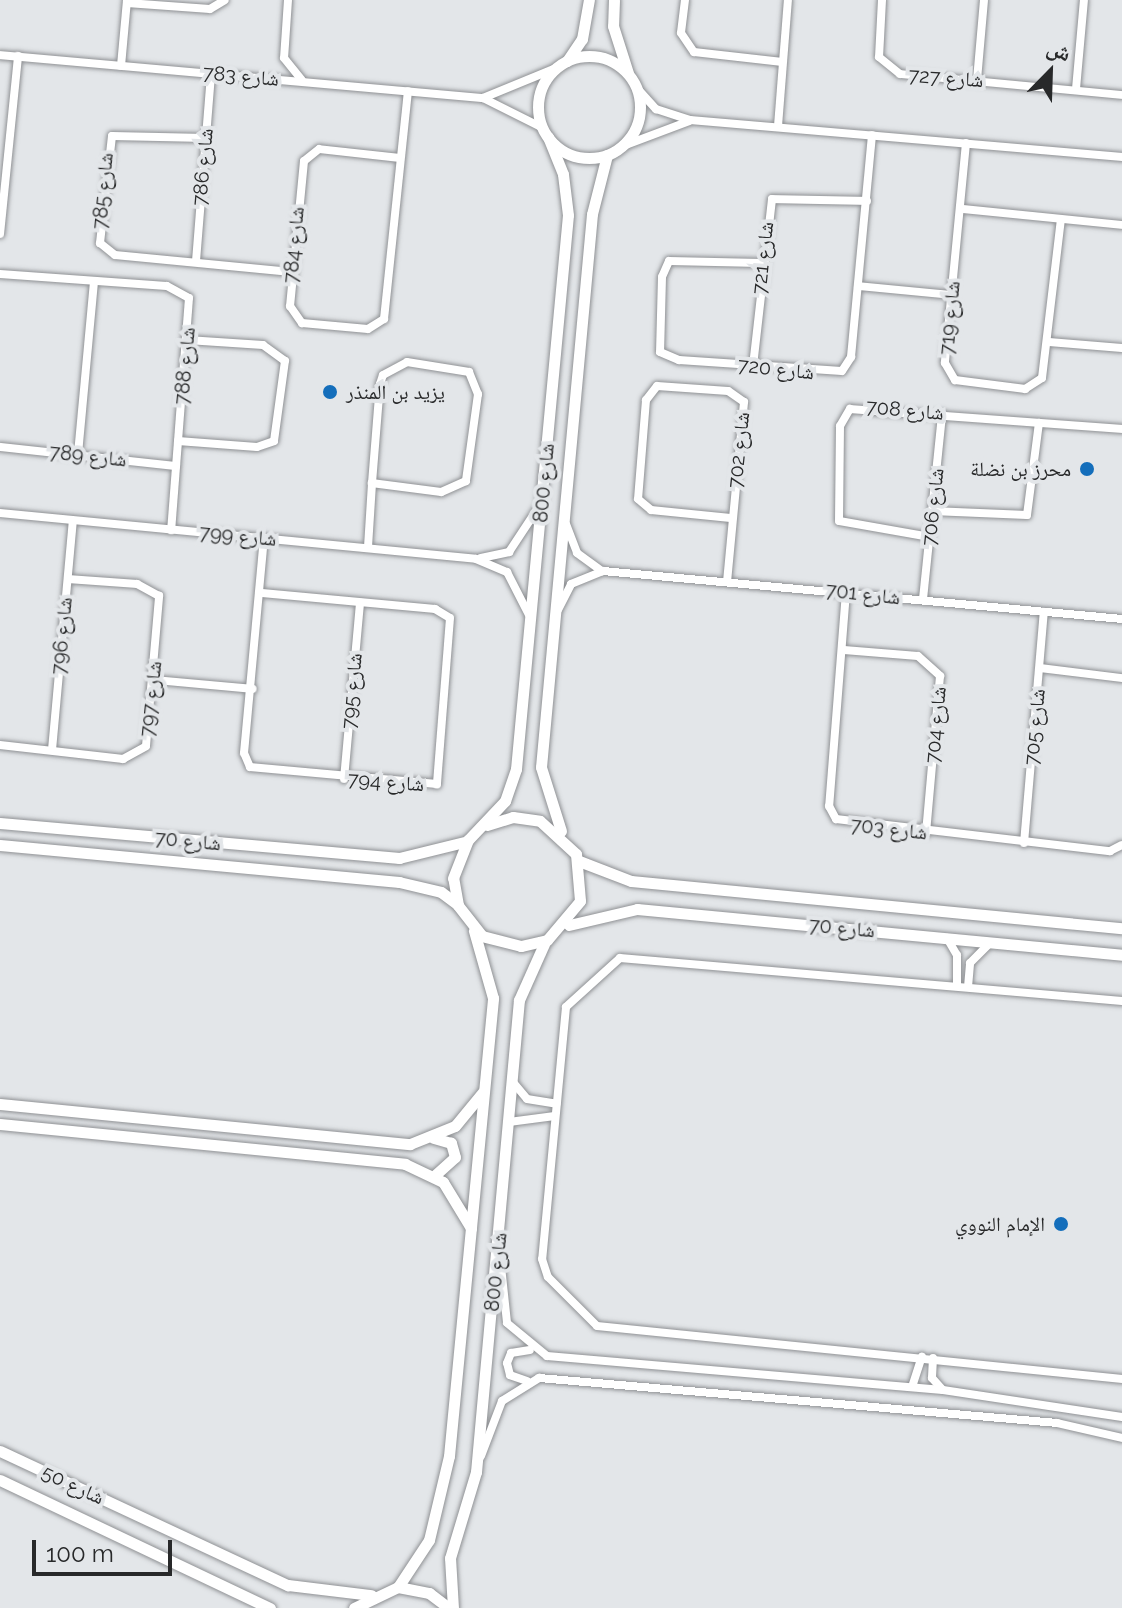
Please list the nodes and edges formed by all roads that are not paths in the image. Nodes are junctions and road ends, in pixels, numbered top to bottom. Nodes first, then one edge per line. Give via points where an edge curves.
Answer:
1 (225, 0) edge
2 (288, 0) edge
3 (589, 0) edge
4 (614, 0) edge
5 (685, 0) edge
6 (788, 0) edge
7 (882, 0) edge
8 (984, 0) edge
9 (1084, 0) edge
10 (127, 2) edge
11 (0, 55) edge
12 (18, 56) junction
13 (782, 62) junction
14 (562, 65) junction
15 (121, 66) junction
16 (211, 74) junction
17 (977, 80) junction
18 (306, 82) junction
19 (633, 82) junction
20 (1076, 89) junction
21 (408, 91) junction
22 (1122, 95) edge
23 (483, 98) junction
24 (0, 118) edge
25 (12, 120) junction
26 (690, 120) junction
27 (778, 126) junction
28 (545, 132) junction
29 (872, 135) junction
30 (206, 138) junction
31 (966, 143) junction
32 (623, 146) junction
33 (607, 155) junction
34 (1122, 157) edge
35 (400, 158) junction
36 (867, 201) junction
37 (962, 209) junction
38 (1061, 219) junction
39 (1122, 225) edge
40 (0, 234) edge
41 (196, 261) junction
42 (761, 263) junction
43 (291, 272) junction
44 (0, 274) edge
45 (94, 282) junction
46 (858, 286) junction
47 (952, 295) junction
48 (187, 340) junction
49 (1049, 342) junction
50 (1122, 348) edge
51 (753, 366) junction
52 (942, 414) junction
53 (1039, 423) junction
54 (1122, 429) edge
55 (178, 441) junction
56 (0, 447) edge
57 (78, 454) junction
58 (176, 466) junction
59 (372, 483) junction
60 (542, 500) junction
61 (932, 511) junction
62 (0, 513) edge
63 (563, 513) junction
64 (731, 518) junction
65 (73, 521) junction
66 (171, 530) junction
67 (930, 537) junction
68 (264, 538) junction
69 (368, 547) junction
70 (476, 559) junction
71 (603, 571) junction
72 (68, 579) junction
73 (727, 582) junction
74 (846, 592) junction
75 (262, 593) junction
76 (923, 599) junction
77 (360, 603) junction
78 (1044, 612) junction
79 (1122, 617) edge
80 (553, 622) junction
81 (531, 623) junction
82 (844, 650) junction
83 (1040, 668) junction
84 (1122, 678) edge
85 (155, 680) junction
86 (253, 689) junction
87 (0, 745) edge
88 (52, 750) junction
89 (344, 779) junction
90 (0, 823) edge
91 (487, 825) junction
92 (926, 833) junction
93 (563, 835) junction
94 (468, 840) junction
95 (1024, 843) junction
96 (0, 845) edge
97 (1122, 845) edge
98 (579, 861) junction
99 (458, 905) junction
100 (472, 927) junction
101 (565, 927) junction
102 (1122, 928) edge
103 (947, 938) junction
104 (547, 940) junction
105 (990, 943) junction
106 (1122, 955) edge
107 (957, 986) junction
108 (968, 987) junction
109 (1122, 1001) edge
110 (512, 1081) junction
111 (485, 1088) junction
112 (0, 1104) edge
113 (557, 1104) junction
114 (555, 1116) junction
115 (509, 1122) junction
116 (0, 1124) edge
117 (434, 1138) junction
118 (434, 1176) junction
119 (471, 1228) junction
120 (499, 1238) junction
121 (535, 1350) junction
122 (922, 1357) junction
123 (933, 1358) junction
124 (1121, 1375) edge
125 (527, 1381) junction
126 (912, 1387) junction
127 (943, 1390) junction
128 (1122, 1417) edge
129 (1122, 1438) edge
130 (0, 1451) edge
131 (476, 1472) junction
132 (0, 1480) edge
133 (398, 1587) junction
134 (371, 1595) junction
135 (270, 1608) edge
136 (354, 1608) edge
137 (451, 1608) edge

1 - 10 street via 210,9
2 - 18 street via 284,58
3 - 14 main road via 582,39
4 - 19 main road via 613,26
5 - 13 street via 681,33 694,52
6 - 13 street
7 - 17 street, شارع 727 via 885,66 900,74
8 - 17 street
9 - 20 street
10 - 15 street
11 - 12 street, شارع 783
12 - 15 street, شارع 783
12 - 25 street
13 - 27 street
14 - 19 main road via 601,58
14 - 23 street, شارع 783
14 - 28 main road via 540,96
15 - 16 street, شارع 783
16 - 18 street, شارع 783
16 - 30 street, شارع 786
17 - 20 street, شارع 727
18 - 21 street, شارع 783
19 - 26 street via 656,109
19 - 32 main road via 639,119
20 - 22 street, شارع 727
21 - 23 street, شارع 783
21 - 35 street, شارع 784
23 - 28 street, شارع 783
24 - 25 street
25 - 40 street
26 - 27 street
26 - 32 street
27 - 29 street
28 - 33 main road via 574,156
28 - 60 main road, شارع 800 via 563,174 568,215
29 - 31 street
29 - 36 street, شارع 720
30 - 41 street, شارع 786
30 - 41 street, شارع 785 via 124,130 112,136 99,237 115,255
31 - 34 street
31 - 37 street, شارع 719
32 - 33 main road
33 - 63 main road, شارع 800 via 592,214
35 - 43 street, شارع 784 via 319,149 308,155
35 - 43 street, شارع 784 via 380,324 302,323 291,310
36 - 42 street, شارع 721 via 778,196 768,206
36 - 46 street, شارع 720
37 - 38 street
37 - 47 street, شارع 719
38 - 39 street
38 - 49 street, شارع 719
41 - 43 street, شارع 785
42 - 51 street, شارع 721
42 - 51 street, شارع 720 via 669,261 656,337 667,357
44 - 45 street, شارع 788
45 - 48 street, شارع 788 via 184,293
45 - 57 street
46 - 47 street
46 - 51 street, شارع 720 via 851,357 842,371
47 - 49 street, شارع 719 via 945,363 960,383 1032,388 1042,378
48 - 55 street, شارع 788
48 - 55 street via 263,345 285,361 274,441 257,447
49 - 50 street
52 - 53 street, شارع 708
52 - 61 street, شارع 706
52 - 67 street, شارع 708 via 860,405 840,426 839,521
53 - 54 street, شارع 708
53 - 61 street via 1027,515
55 - 58 street, شارع 788
56 - 57 street, شارع 789
57 - 58 street, شارع 789
58 - 66 street, شارع 788
59 - 59 street via 380,384 390,367 407,362 469,372 478,394 469,473 460,488
59 - 69 street
60 - 70 street, شارع 799 via 509,552
60 - 81 main road, شارع 800
61 - 67 street, شارع 706
62 - 65 street, شارع 799
63 - 71 street via 577,553
63 - 80 main road, شارع 800
64 - 64 street, شارع 702 via 744,402 728,391 657,386 646,400 638,499 651,510
64 - 73 street, شارع 702
65 - 66 street, شارع 799
65 - 72 street, شارع 796
66 - 68 street, شارع 799
67 - 76 street, شارع 706
68 - 69 street, شارع 799
68 - 75 street, شارع 794
69 - 70 street, شارع 799
70 - 81 street, شارع 799 via 507,572
71 - 73 street, شارع 701
71 - 80 street via 571,584
72 - 85 street, شارع 797 via 155,590
72 - 88 street, شارع 796
73 - 74 street, شارع 701
74 - 76 street, شارع 701
74 - 82 street, شارع 703
75 - 77 street, شارع 794
75 - 86 street, شارع 794
76 - 78 street, شارع 701
77 - 89 street, شارع 795
77 - 89 street, شارع 794 via 435,609 453,624 442,766 432,787
78 - 79 street, شارع 701
78 - 83 street, شارع 705
80 - 93 main road, شارع 800 via 541,767
81 - 91 main road, شارع 800 via 513,783
82 - 92 street, شارع 704 via 918,656 940,676
82 - 92 street, شارع 703 via 831,812 848,826
83 - 84 street
83 - 95 street, شارع 705
85 - 86 street
85 - 88 street, شارع 797 via 141,753 123,759
86 - 89 street, شارع 794 via 244,753 250,767
87 - 88 street, شارع 797
90 - 94 main road, شارع 70 via 399,858 433,856
91 - 93 main road via 527,818
91 - 94 main road
92 - 95 street, شارع 703
93 - 98 main road
94 - 99 main road via 455,864
95 - 97 street, شارع 703 via 1110,851
96 - 99 main road, شارع 70 via 399,882 441,892
98 - 101 main road via 583,891
98 - 102 main road, شارع 70 via 631,881
99 - 100 main road
100 - 104 main road via 508,946
100 - 111 main road, شارع 800 via 491,982
101 - 103 main road, شارع 70 via 610,910 637,909
101 - 104 main road
103 - 105 main road, شارع 70
103 - 107 street via 957,955
104 - 110 main road, شارع 800 via 522,981
105 - 106 main road, شارع 70
105 - 108 street via 970,963
107 - 108 street
107 - 113 street via 624,956 568,1003
108 - 109 street
110 - 113 street via 527,1099
110 - 115 main road, شارع 800
111 - 117 main road via 461,1121
111 - 119 main road, شارع 800
112 - 117 main road via 410,1144
113 - 114 street
114 - 115 street
114 - 122 street via 542,1263 588,1322
115 - 120 main road, شارع 800
116 - 118 main road via 394,1162
117 - 118 main road via 455,1152 448,1169
118 - 119 main road
119 - 133 main road, شارع 800 via 440,1502 425,1549
120 - 121 street via 507,1323
120 - 131 main road, شارع 800
121 - 125 street via 517,1350 507,1363 510,1375
121 - 126 street
122 - 123 street
122 - 126 street
123 - 124 street
123 - 127 street via 932,1378
125 - 129 street via 1057,1423
125 - 131 street via 495,1409
126 - 127 street
127 - 128 street
130 - 134 main road, شارع 50 via 288,1585
131 - 137 main road, شارع 800 via 450,1558
132 - 135 main road, شارع 50
133 - 134 main road
133 - 137 main road via 429,1593
134 - 136 main road

